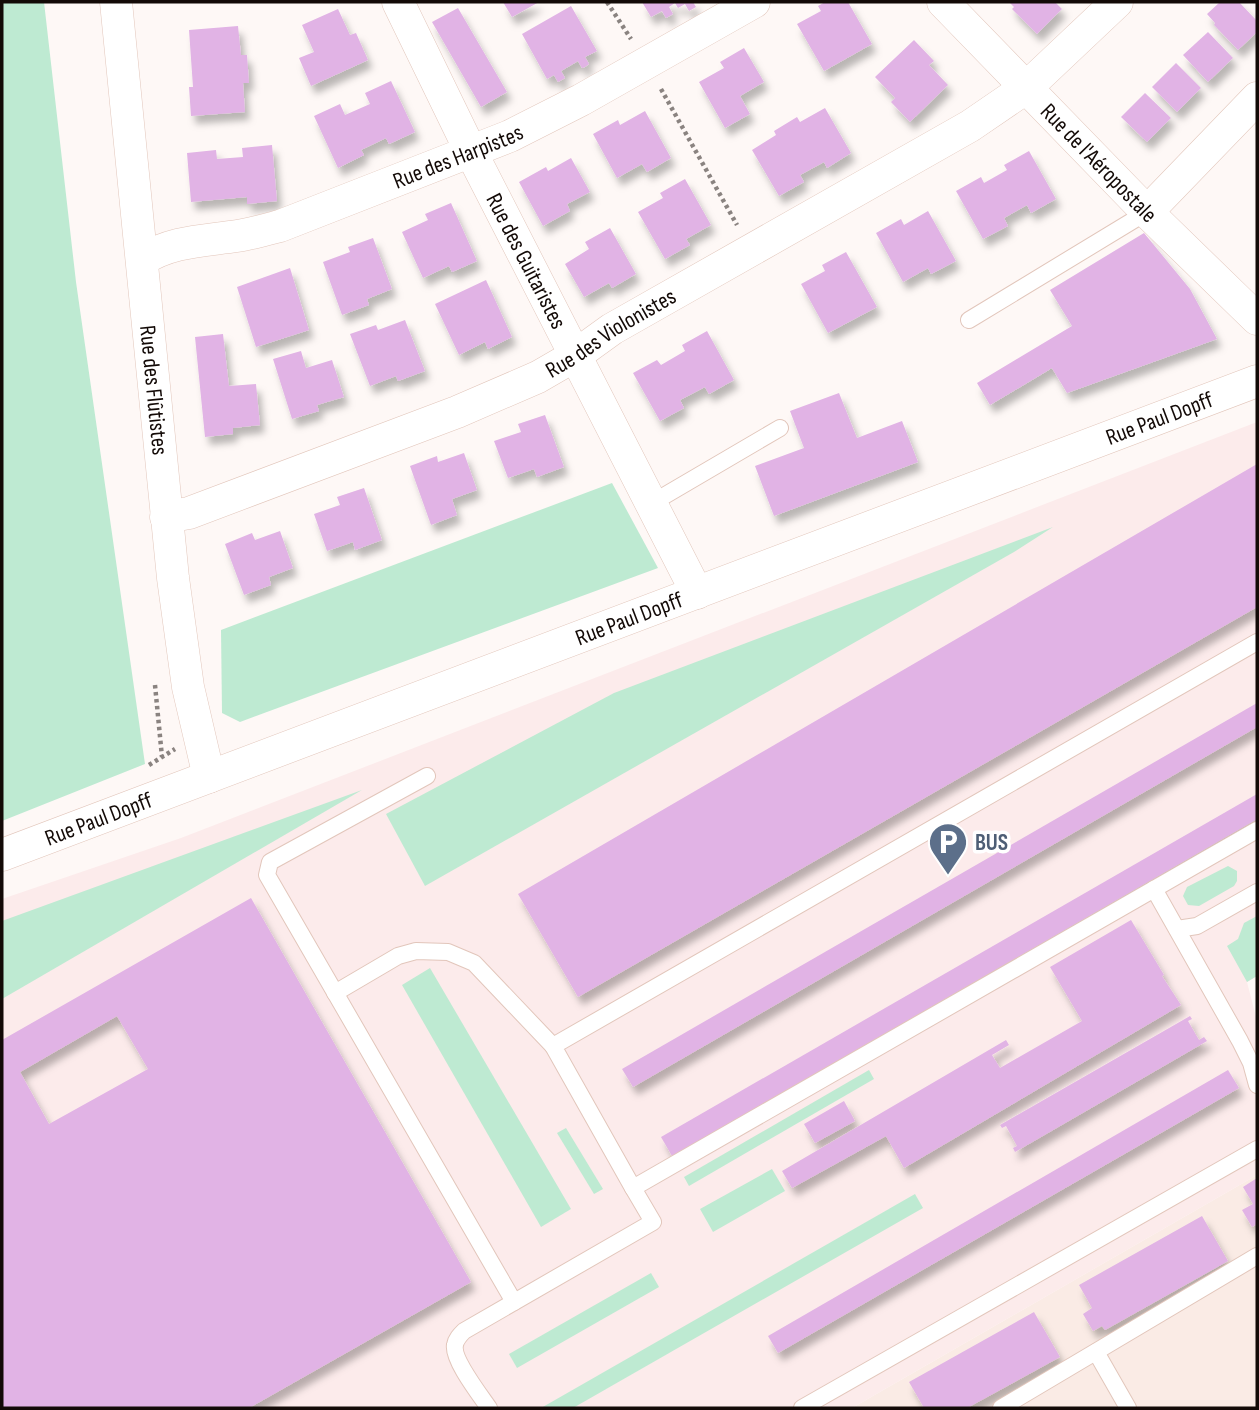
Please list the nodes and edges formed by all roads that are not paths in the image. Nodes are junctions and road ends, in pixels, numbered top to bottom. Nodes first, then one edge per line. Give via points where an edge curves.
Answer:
1 (116, 2) edge
2 (398, 2) edge
3 (754, 2) edge
4 (943, 2) edge
5 (1117, 2) edge
6 (1027, 87) junction
7 (1257, 98) edge
8 (471, 152) junction
9 (1147, 212) junction
10 (142, 260) junction
11 (1257, 319) edge
12 (969, 320) dead end
13 (576, 355) junction
14 (1257, 381) edge
15 (780, 428) dead end
16 (652, 503) junction
17 (166, 517) junction
18 (696, 593) junction
19 (1257, 642) edge
20 (427, 776) dead end
21 (209, 777) junction
22 (1257, 830) edge
23 (2, 855) edge
24 (1154, 889) junction
25 (1257, 892) edge
26 (1177, 929) junction
27 (335, 993) junction
28 (553, 1046) junction
29 (1257, 1085) edge
30 (1257, 1149) edge
31 (633, 1188) junction
32 (1257, 1256) edge
33 (514, 1302) junction
34 (1096, 1352) junction
35 (489, 1408) edge
36 (802, 1408) edge
37 (1002, 1408) edge
38 (1128, 1408) edge

1 - 10 street, Rue des Flûtistes
2 - 8 street, Rue des Guitaristes
3 - 8 street, Rue des Harpistes via 545,118
4 - 6 street, Rue de l'Aéropostale
5 - 6 street, Rue des Violonistes
6 - 9 street, Rue de l'Aéropostale
6 - 13 street, Rue des Violonistes via 970,126 612,329
7 - 9 street
8 - 10 street, Rue des Harpistes via 280,226 176,244
8 - 13 street, Rue des Guitaristes
9 - 11 street, Rue de l'Aéropostale
9 - 12 lane
10 - 17 street, Rue des Flûtistes
13 - 16 street, Rue des Guitaristes
13 - 17 street, Rue des Violonistes via 457,412 188,513
14 - 18 street, Rue Paul Dopff
15 - 16 lane
16 - 18 street, Rue des Guitaristes
17 - 21 street, Rue des Flûtistes via 188,687
18 - 21 street, Rue Paul Dopff
19 - 28 lane
20 - 27 lane via 270,862 267,875
21 - 23 street, Rue Paul Dopff
22 - 24 lane
24 - 26 lane
24 - 31 lane
25 - 26 lane via 1197,926
26 - 29 lane via 1240,1041
27 - 28 lane via 398,956 416,951 449,952 474,963
27 - 33 lane
28 - 31 lane
30 - 36 lane
31 - 33 lane via 653,1222
32 - 34 lane
33 - 35 lane via 464,1331 455,1344 457,1357
34 - 37 lane
34 - 38 lane

